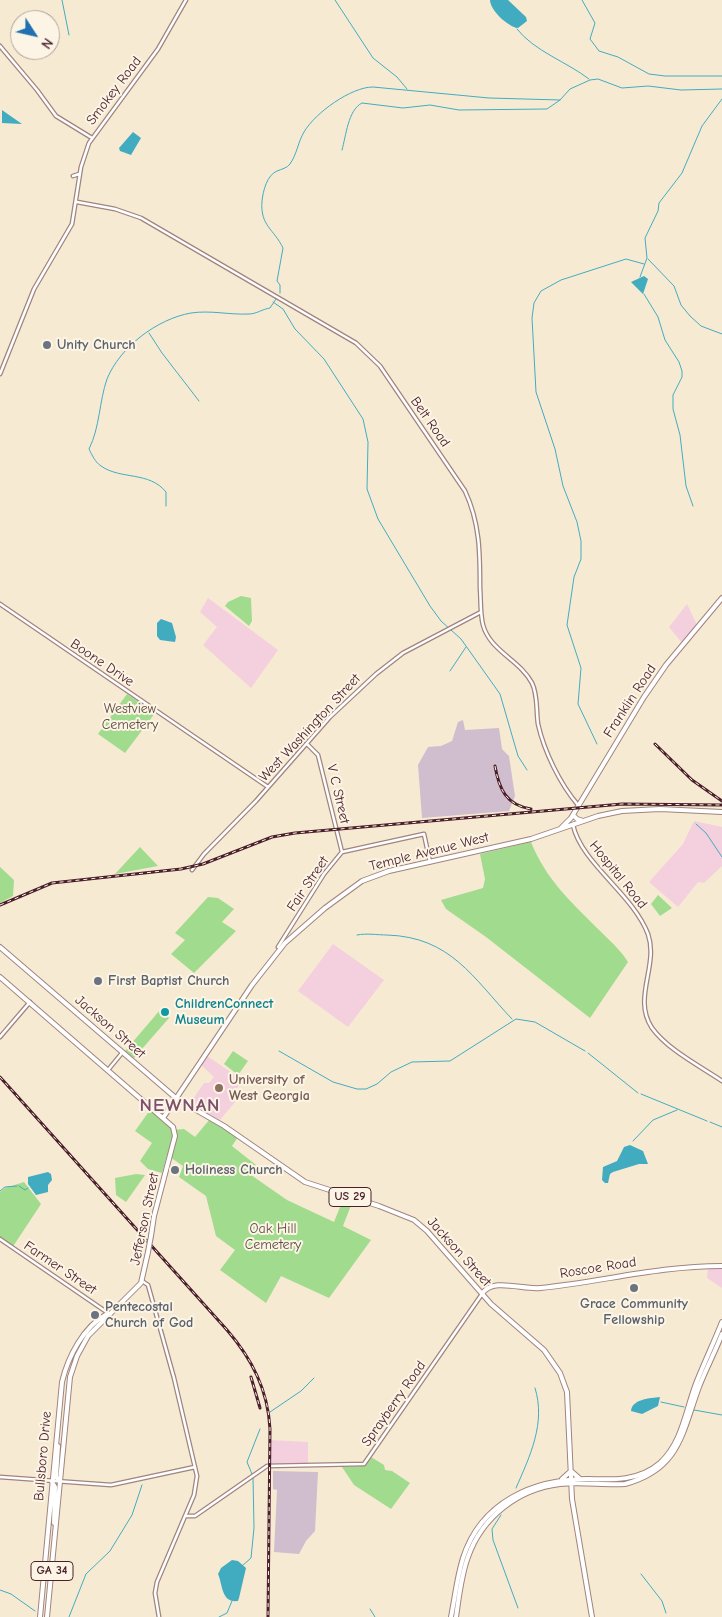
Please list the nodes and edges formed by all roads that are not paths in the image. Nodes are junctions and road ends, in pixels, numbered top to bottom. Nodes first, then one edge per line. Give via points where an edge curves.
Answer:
1 (186, 0) edge
2 (0, 46) edge
3 (92, 138) junction
4 (80, 173) junction
5 (74, 176) dead end
6 (78, 196) junction
7 (77, 202) junction
8 (85, 204) junction
9 (76, 210) junction
10 (0, 374) edge
11 (722, 598) edge
12 (0, 604) edge
13 (481, 612) junction
14 (307, 744) junction
15 (268, 787) junction
16 (578, 805) junction
17 (722, 812) edge
18 (573, 814) junction
19 (583, 821) junction
20 (573, 825) junction
21 (560, 829) junction
22 (342, 852) junction
23 (430, 862) junction
24 (192, 870) dead end
25 (0, 947) edge
26 (280, 947) junction
27 (0, 977) edge
28 (30, 1002) junction
29 (0, 1037) edge
30 (122, 1053) junction
31 (108, 1070) junction
32 (722, 1081) edge
33 (177, 1099) junction
34 (163, 1118) junction
35 (0, 1239) edge
36 (722, 1266) edge
37 (142, 1281) junction
38 (482, 1294) junction
39 (109, 1314) junction
40 (722, 1322) edge
41 (722, 1334) edge
42 (56, 1437) junction
43 (195, 1467) junction
44 (571, 1471) junction
45 (0, 1477) edge
46 (571, 1481) junction
47 (580, 1481) junction
48 (52, 1482) junction
49 (60, 1482) junction
50 (560, 1482) junction
51 (572, 1494) junction
52 (186, 1516) junction
53 (55, 1533) junction
54 (40, 1617) edge
55 (47, 1617) edge
56 (159, 1617) edge
57 (452, 1617) edge
58 (456, 1617) edge
59 (592, 1617) edge

1 - 3 street, Smokey Road via 158,49
2 - 3 street via 56,116
3 - 4 street, Smokey Road
4 - 5 street
4 - 6 street, Smokey Road
6 - 7 street, Smokey Road
6 - 8 street
7 - 8 street, Belt Road
7 - 9 street, Smokey Road
8 - 9 street
8 - 13 street, Belt Road via 141,218 356,343 380,366 466,491 479,533
9 - 10 street, Smokey Road via 68,233 34,290
11 - 16 main road, Franklin Road via 666,665
12 - 15 street, Boone Drive
13 - 14 street, West Washington Street via 391,662 337,711
13 - 16 street, Belt Road via 490,639 532,683 545,746
14 - 15 street, West Washington Street
14 - 22 street, V C Street via 318,755
15 - 24 street, West Washington Street
16 - 18 main road, Franklin Road
17 - 19 main road, Temple Avenue West via 634,810
18 - 19 main road
18 - 20 main road, Franklin Road
18 - 21 main road
19 - 20 main road, Temple Avenue West
20 - 21 main road, Temple Avenue West
20 - 32 street, Hospital Road via 580,844 632,906 650,939 651,958 644,1002 650,1024 663,1039
21 - 23 main road, Temple Avenue West via 531,839
22 - 23 street, Fair Street via 424,834
22 - 26 street, Fair Street via 324,874
23 - 26 main road, Temple Avenue West via 362,881
25 - 30 main road, Jackson Street / US 29
26 - 33 main road, Temple Avenue West
27 - 28 main road, Jefferson Street
28 - 29 street
28 - 31 main road, Jefferson Street
30 - 31 street
30 - 33 main road, Jackson Street / US 29
31 - 34 main road, Jefferson Street
33 - 34 main road, Temple Avenue West
33 - 38 main road, Jackson Street / US 29 via 224,1126 308,1184 414,1220
34 - 37 main road, Jefferson Street, bridge via 172,1125 175,1136 154,1216
35 - 39 street, Farmer Street
36 - 38 main road, Roscoe Road via 663,1269 542,1288 494,1285
37 - 39 main road, Bullsboro Drive / GA 34
37 - 43 street, Jefferson Street via 148,1285 168,1354
38 - 44 main road, Jackson Street / US 29 via 544,1350 560,1373 569,1402
38 - 52 street, Sprayberry Road via 364,1464 267,1466 195,1516
39 - 42 main road, Bullsboro Drive / GA 34 via 85,1334 69,1361 61,1387
39 - 49 main road, Bullsboro Drive / GA 34 via 86,1340 70,1377
40 - 47 main road via 679,1434 666,1456 653,1468 633,1477
41 - 47 main road via 681,1441 669,1459 655,1472 634,1481 611,1484
42 - 48 main road, Bullsboro Drive / GA 34
42 - 49 main road via 56,1477
43 - 49 street via 121,1484
43 - 52 street, Jefferson Street via 197,1485
44 - 46 main road, Jackson Street / US 29
44 - 47 main road
44 - 50 main road
45 - 48 street
46 - 47 main road
46 - 50 main road
46 - 51 main road, Jackson Street / US 29
47 - 51 main road
48 - 49 street
48 - 53 main road via 55,1487
48 - 54 main road, Bullsboro Drive / GA 34
49 - 53 main road, Bullsboro Drive / GA 34
50 - 51 main road
50 - 57 main road via 542,1483 518,1492 481,1524 463,1558
50 - 58 main road via 523,1494 488,1522 468,1558
51 - 59 main road, Jackson Street / US 29
52 - 56 street, Jefferson Street via 156,1588
53 - 55 main road, Bullsboro Drive / GA 34

